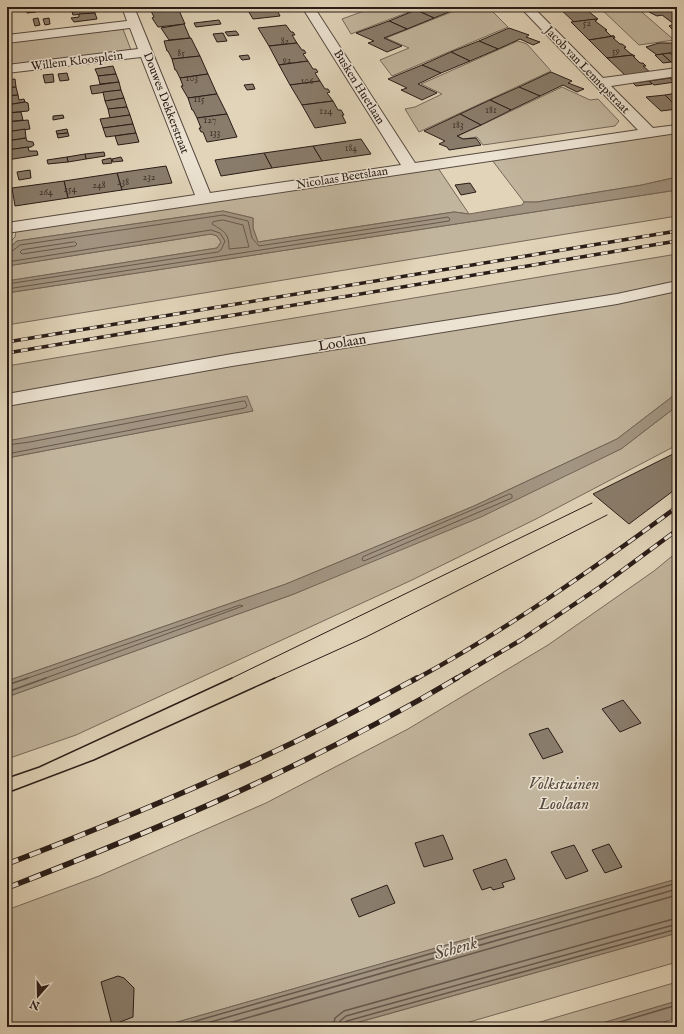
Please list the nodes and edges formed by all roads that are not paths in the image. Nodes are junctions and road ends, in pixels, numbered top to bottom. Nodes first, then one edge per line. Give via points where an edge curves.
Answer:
1 (128, 7) edge
2 (308, 7) edge
3 (526, 7) edge
4 (135, 24) junction
5 (7, 39) edge
6 (146, 52) junction
7 (7, 69) edge
8 (677, 72) edge
9 (600, 83) junction
10 (677, 129) edge
11 (648, 133) junction
12 (411, 168) junction
13 (204, 199) junction
14 (7, 228) edge
15 (677, 286) edge
16 (7, 400) edge

1 - 4 street, Douwes Dekkerstraat
2 - 12 street, Busken Huetlaan
3 - 9 street, Jacob van Lennepstraat
4 - 5 street
4 - 6 street, Douwes Dekkerstraat
6 - 7 street, Willem Kloosplein
6 - 13 street, Douwes Dekkerstraat
8 - 9 street
9 - 11 street, Jacob van Lennepstraat
10 - 11 street, Nicolaas Beetslaan
11 - 12 street, Nicolaas Beetslaan
12 - 13 street, Nicolaas Beetslaan
13 - 14 street, Nicolaas Beetslaan
15 - 16 street, Loolaan via 617,299 232,360

